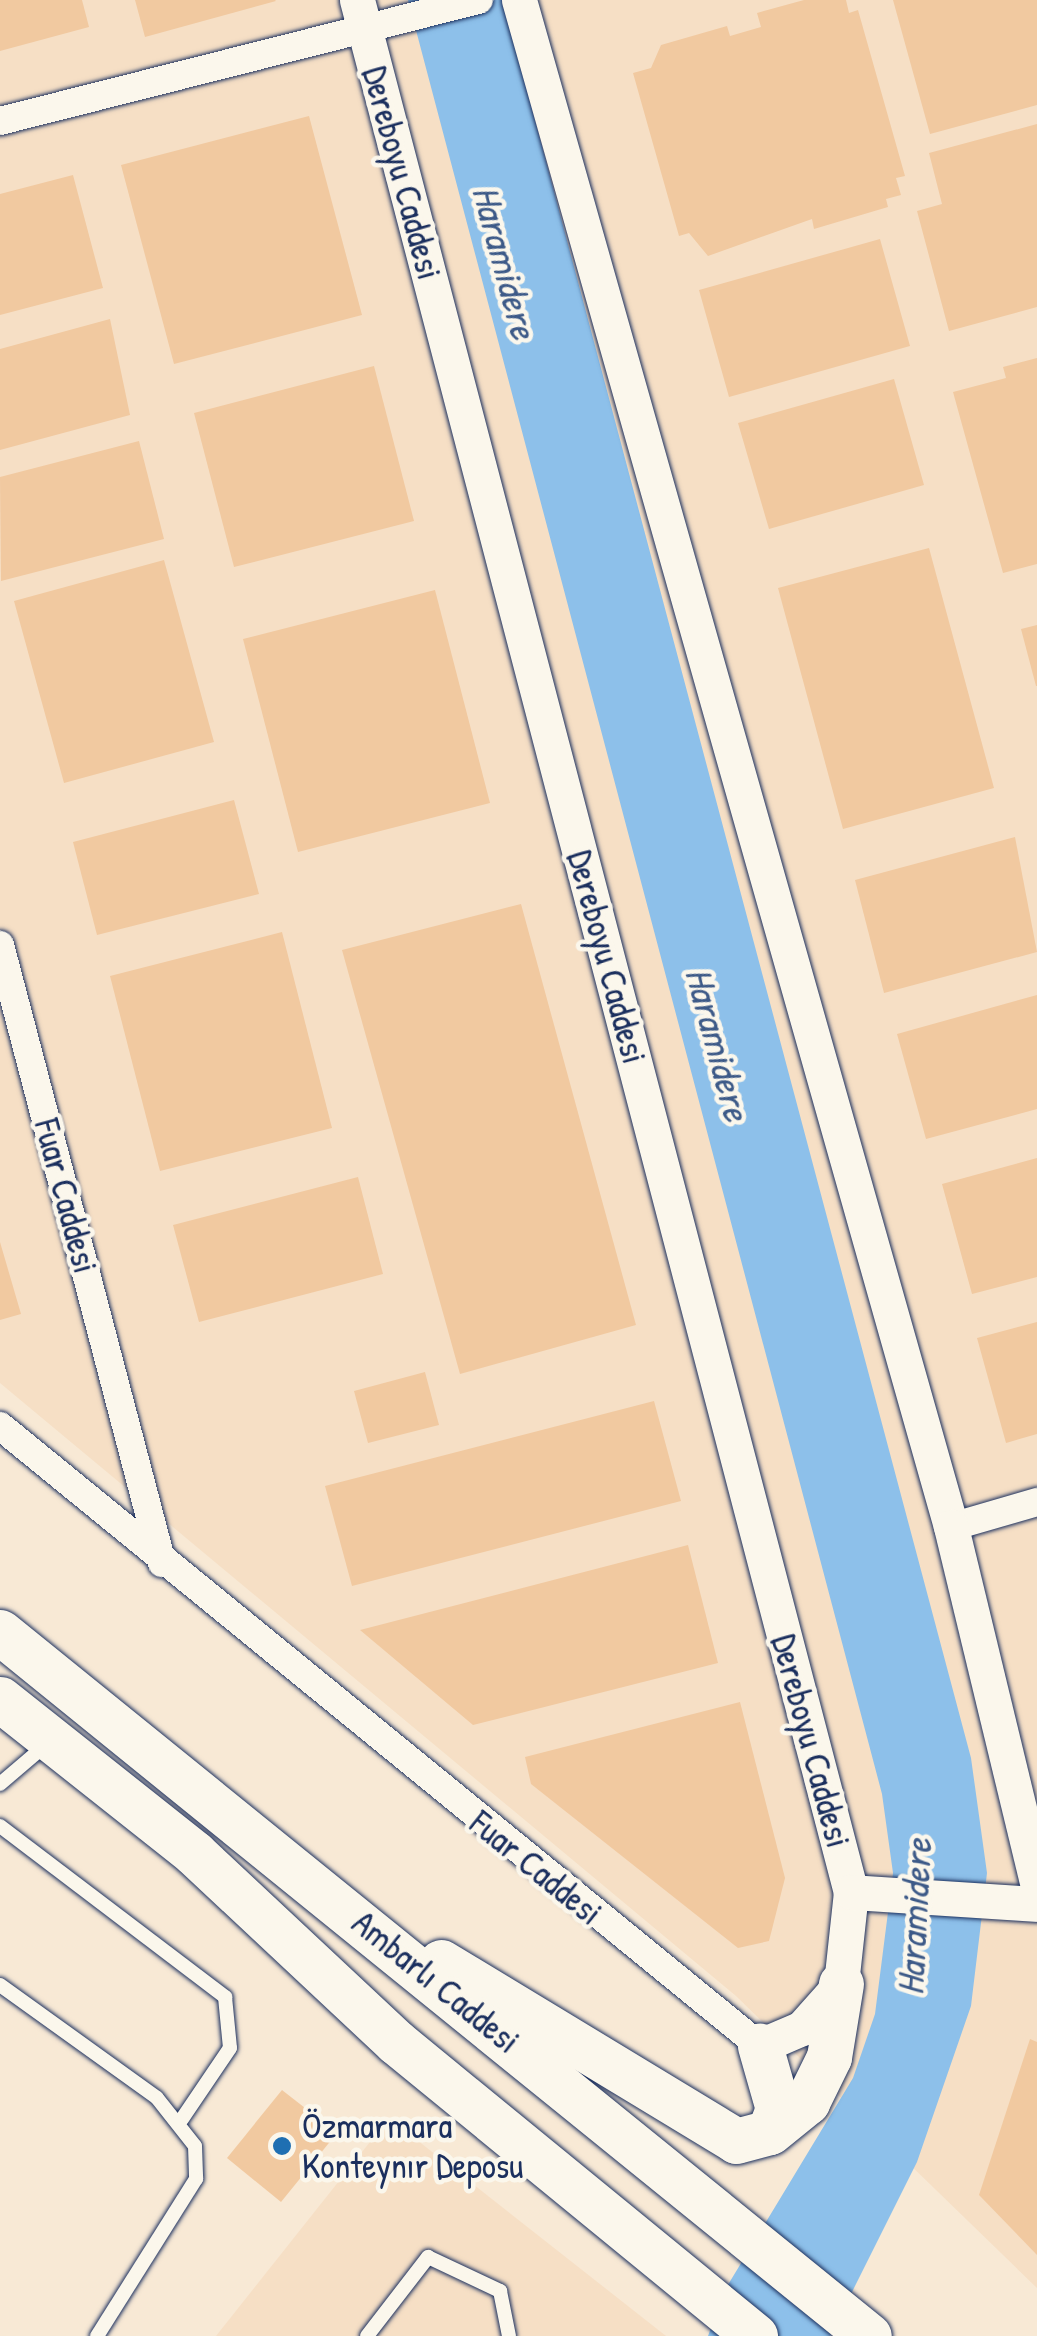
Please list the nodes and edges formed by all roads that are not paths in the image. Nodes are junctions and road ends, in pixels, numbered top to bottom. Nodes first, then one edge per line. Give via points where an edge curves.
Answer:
1 (479, 0) edge
2 (519, 0) edge
3 (361, 15) edge
4 (0, 121) edge
5 (0, 945) edge
6 (0, 1426) edge
7 (1037, 1502) edge
8 (951, 1527) junction
9 (162, 1562) junction
10 (0, 1632) edge
11 (0, 1699) edge
12 (52, 1740) junction
13 (0, 1784) edge
14 (0, 1826) edge
15 (1037, 1883) edge
16 (862, 1893) junction
17 (1037, 1904) edge
18 (366, 1925) junction
19 (842, 1984) junction
20 (0, 1986) edge
21 (760, 2046) junction
22 (182, 2119) junction
23 (770, 2132) junction
24 (97, 2336) edge
25 (367, 2336) edge
26 (510, 2336) edge
27 (755, 2336) edge
28 (870, 2336) edge

1 - 3 street
2 - 8 street
3 - 4 street
3 - 16 street, Dereboyu Caddesi
5 - 9 street, Fuar Caddesi
6 - 9 street, Fuar Caddesi
7 - 8 street
8 - 15 street
9 - 21 street, Fuar Caddesi
10 - 18 main road, Ambarlı Caddesi
11 - 12 main road, Ambarlı Caddesi
12 - 13 lane
12 - 27 main road, Ambarlı Caddesi via 194,1853 396,2042
14 - 22 lane via 225,1997 230,2048
16 - 17 street
16 - 19 street
18 - 23 main road via 505,1994 736,2141
18 - 28 main road, Ambarlı Caddesi
19 - 21 street via 802,2028
19 - 23 main road via 829,2057 807,2102
20 - 22 lane
21 - 23 main road via 780,2093
22 - 24 lane via 196,2179
25 - 26 lane via 428,2257 500,2291

